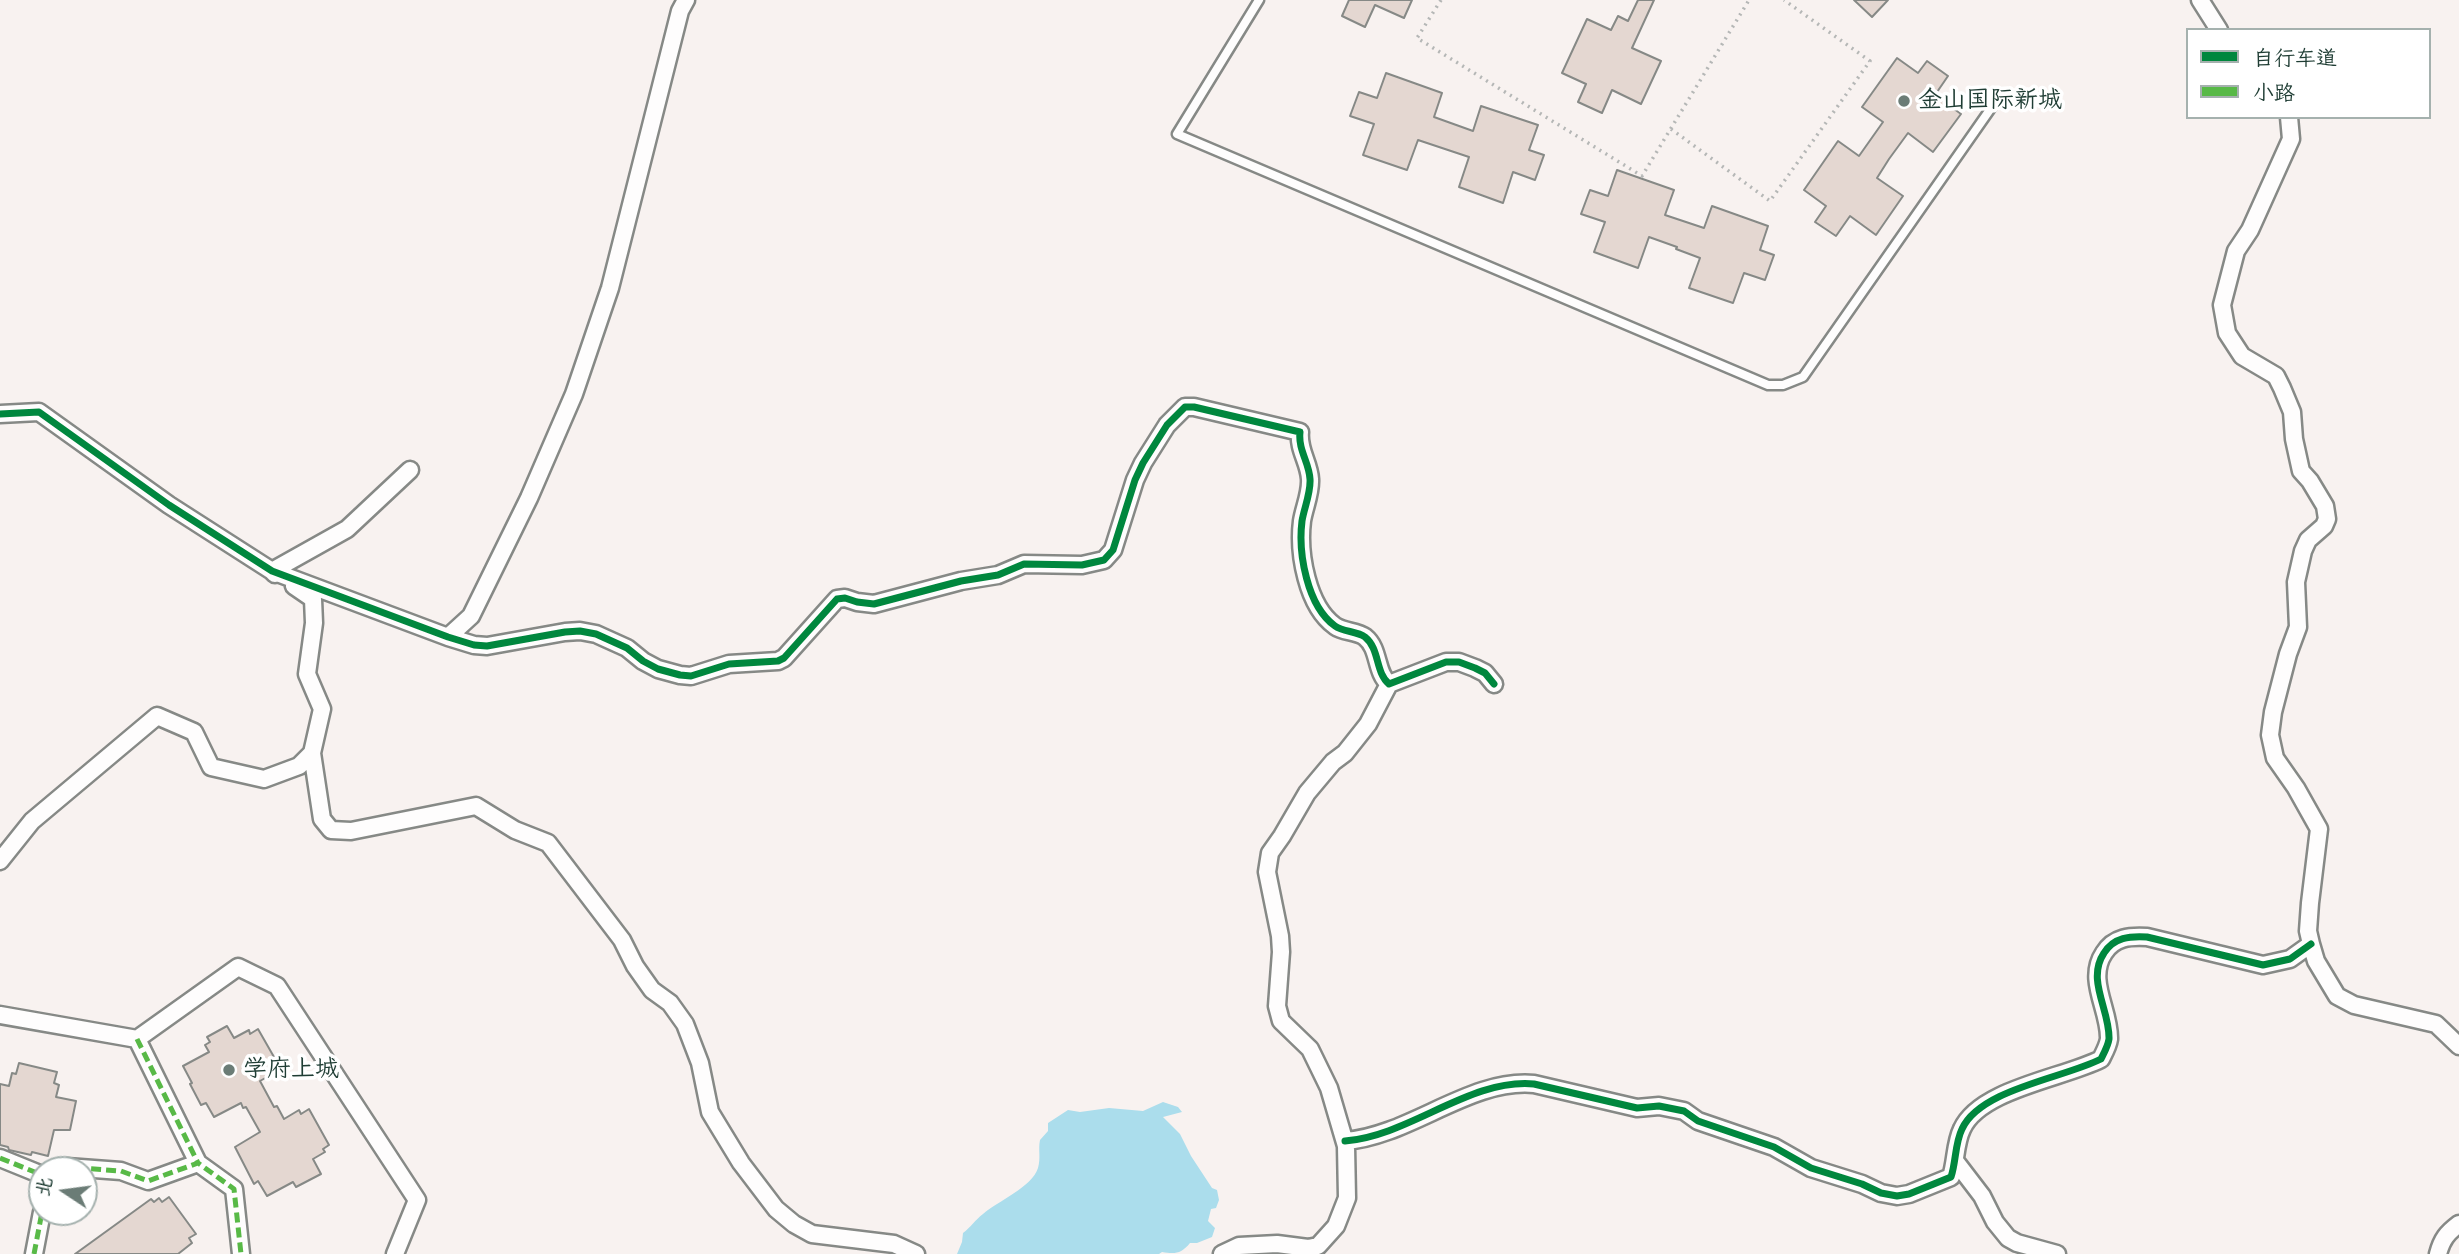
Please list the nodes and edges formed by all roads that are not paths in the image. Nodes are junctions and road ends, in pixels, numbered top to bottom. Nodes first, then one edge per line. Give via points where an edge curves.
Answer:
1 (686, 0) edge
2 (1259, 0) edge
3 (2200, 0) edge
4 (2218, 28) edge
5 (1996, 101) dead end
6 (2290, 119) edge
7 (0, 414) edge
8 (410, 470) dead end
9 (272, 571) junction
10 (448, 637) junction
11 (1389, 684) junction
12 (1494, 684) dead end
13 (312, 752) junction
14 (0, 861) edge
15 (2311, 944) junction
16 (0, 1015) edge
17 (137, 1039) junction
18 (2459, 1046) edge
19 (1345, 1141) junction
20 (0, 1158) edge
21 (1956, 1162) junction
22 (198, 1163) junction
23 (28, 1169) edge
24 (98, 1169) edge
25 (2459, 1224) edge
26 (40, 1226) edge
27 (34, 1254) edge
28 (241, 1254) edge
29 (394, 1254) edge
30 (916, 1254) edge
31 (1222, 1254) edge
32 (2057, 1254) edge
33 (2438, 1254) edge

1 - 10 street via 610,288 574,394 471,616
2 - 5 lane via 1177,134 1768,385 1803,377
3 - 4 street
6 - 15 street via 2291,139 2236,251 2222,305 2227,332 2242,356 2276,376 2282,388 2292,412 2297,460 2325,506 2327,519 2303,551 2296,582 2298,627 2270,736 2275,758 2319,829 2308,931
7 - 9 street via 39,412 169,505
8 - 9 street via 347,529
9 - 10 street
9 - 13 street via 313,599 307,674 322,709
10 - 11 street via 487,646 565,632 588,633 609,638 668,674 691,676 716,667 785,658 837,599 874,604 998,575 1024,564 1095,564 1113,550 1135,480 1152,446 1185,407 1194,407 1300,432 1310,479 1301,542 1305,577 1334,625 1365,637 1376,654 1382,678
11 - 12 street via 1446,662 1475,668
11 - 19 street via 1368,724 1307,793 1270,852 1267,872 1280,936 1277,1006 1281,1021 1310,1049 1329,1088
13 - 14 street via 299,766 264,779 211,767 194,733 157,716 32,821
13 - 30 street via 322,819 331,830 351,831 476,806 514,830 548,843 622,940 653,990 685,1024 700,1063 710,1112 776,1209 812,1234 894,1244
15 - 18 street via 2337,996 2354,1005 2436,1024
15 - 21 street via 2290,959 2263,965 2147,937 2116,940 2101,957 2097,970 2109,1038 2101,1059 1992,1100 1961,1130
16 - 17 street
17 - 22 street
17 - 29 street via 238,967 277,986 417,1200
19 - 21 street via 1380,1136 1441,1108 1518,1082 1637,1108 1684,1111 1698,1122 1774,1147 1811,1168 1897,1196 1951,1177
19 - 31 street via 1348,1198 1328,1238 1308,1248 1239,1246
20 - 23 street
21 - 32 street via 2008,1238
22 - 24 street via 148,1181 121,1171
22 - 28 street via 234,1189
25 - 33 street via 2448,1232
26 - 27 street

